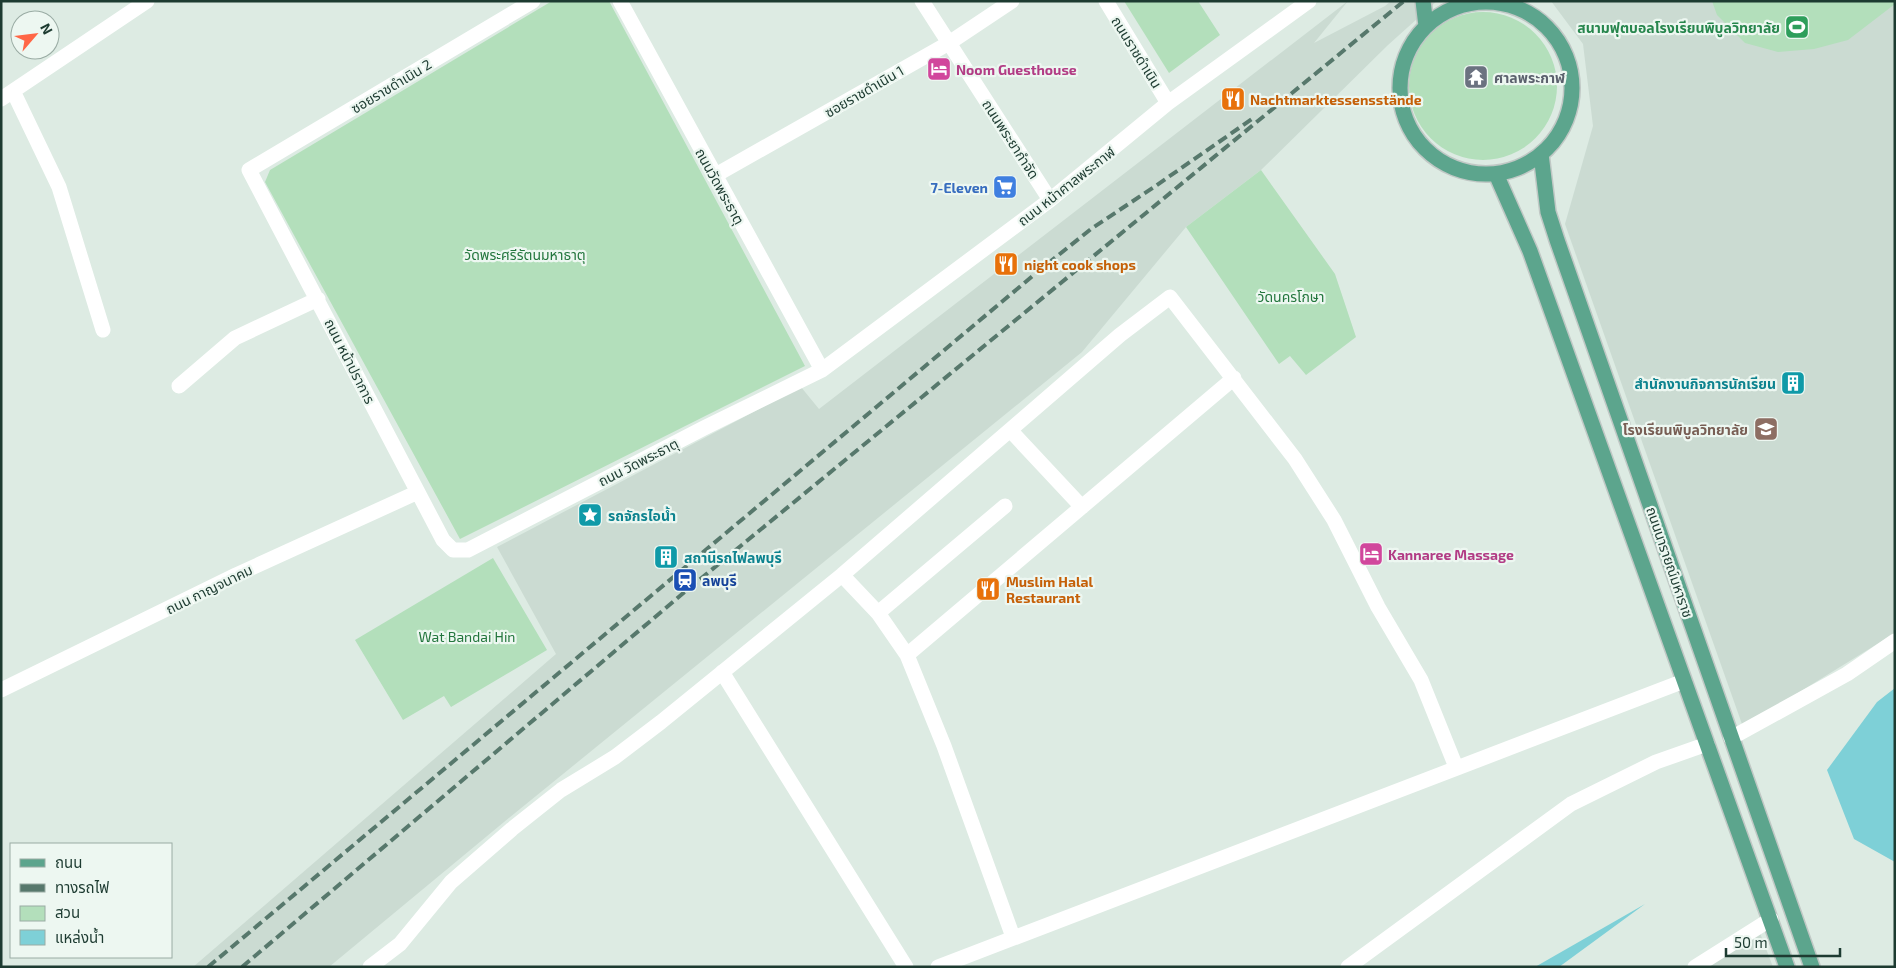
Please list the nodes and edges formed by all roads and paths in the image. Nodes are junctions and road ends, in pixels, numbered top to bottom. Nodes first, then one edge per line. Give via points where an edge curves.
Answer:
1 (147, 1) edge
2 (533, 1) edge
3 (620, 1) edge
4 (922, 1) edge
5 (1012, 1) edge
6 (1106, 1) edge
7 (1309, 1) edge
8 (1423, 1) edge
9 (1510, 4) edge
10 (1426, 26) junction
11 (949, 43) junction
12 (7, 95) edge
13 (1168, 103) junction
14 (1541, 154) junction
15 (249, 170) joint
16 (1496, 174) junction
17 (714, 176) junction
18 (1050, 200) junction
19 (318, 299) junction
20 (103, 330) dead end
21 (822, 370) junction
22 (1234, 378) junction
23 (179, 386) dead end
24 (1010, 430) junction
25 (418, 492) junction
26 (1005, 506) dead end
27 (1082, 507) junction
28 (454, 550) joint
29 (842, 575) junction
30 (878, 613) junction
31 (1895, 640) edge
32 (907, 655) junction
33 (722, 672) junction
34 (1684, 681) junction
35 (1, 690) edge
36 (1731, 738) junction
37 (1706, 744) junction
38 (1456, 767) junction
39 (1770, 920) junction
40 (1013, 937) junction
41 (370, 967) edge
42 (906, 967) edge
43 (938, 967) edge
44 (1348, 967) edge
45 (1695, 967) edge
46 (1787, 967) edge
47 (1812, 967) edge

1 - 12 street
2 - 15 street, ซอยราชดำเนิน 2
3 - 17 street, ถนนวัดพระธาตุ
4 - 11 street, ถนนพระยากำจัด
5 - 11 street, ซอยราชดำเนิน 1
6 - 13 street, ถนนราชดำเนิน
7 - 13 street, ถนน หน้าศาลพระกาฬ
8 - 10 main road
9 - 10 main road via 1466,4 1445,12
9 - 14 main road via 1550,31 1563,50 1570,72 1572,94 1567,117 1557,138
10 - 16 main road via 1404,60 1400,80 1407,122 1433,156 1474,174
11 - 17 street, ซอยราชดำเนิน 1
11 - 18 street, ถนนพระยากำจัด
12 - 20 street via 59,187
13 - 18 street, ถนน หน้าศาลพระกาฬ
14 - 16 main road via 1528,164
14 - 36 main road, ถนนนารายณ์มหาราช via 1548,212 1557,240
15 - 19 street, ถนน หน้าปราการ
16 - 34 main road, ถนนนารายณ์มหาราช via 1530,251
17 - 21 street, ถนนวัดพระธาตุ
18 - 21 street, ถนน หน้าศาลพระกาฬ
19 - 23 street via 235,338
19 - 25 street, ถนน หน้าปราการ
21 - 28 street, ถนน วัดพระธาตุ via 468,550
22 - 24 street via 1170,297 1120,335
22 - 27 street
22 - 38 street via 1295,459 1334,520 1421,680
24 - 27 street
24 - 29 street
25 - 28 street, ถนน หน้าปราการ via 444,540
25 - 35 street, ถนน กาญจนาคม
26 - 30 street
27 - 32 street
29 - 30 street
29 - 33 street
30 - 32 street
31 - 36 street via 1847,674
32 - 40 street via 944,746
33 - 41 street via 616,757 561,790 512,830 451,882 400,944
33 - 42 street
34 - 37 main road, ถนนนารายณ์มหาราช
34 - 38 street
36 - 47 main road, ถนนนารายณ์มหาราช
37 - 39 main road, ถนนนารายณ์มหาราช
37 - 44 street via 1656,762 1571,804
38 - 40 street
39 - 45 street
39 - 46 main road, ถนนนารายณ์มหาราช
40 - 43 street

